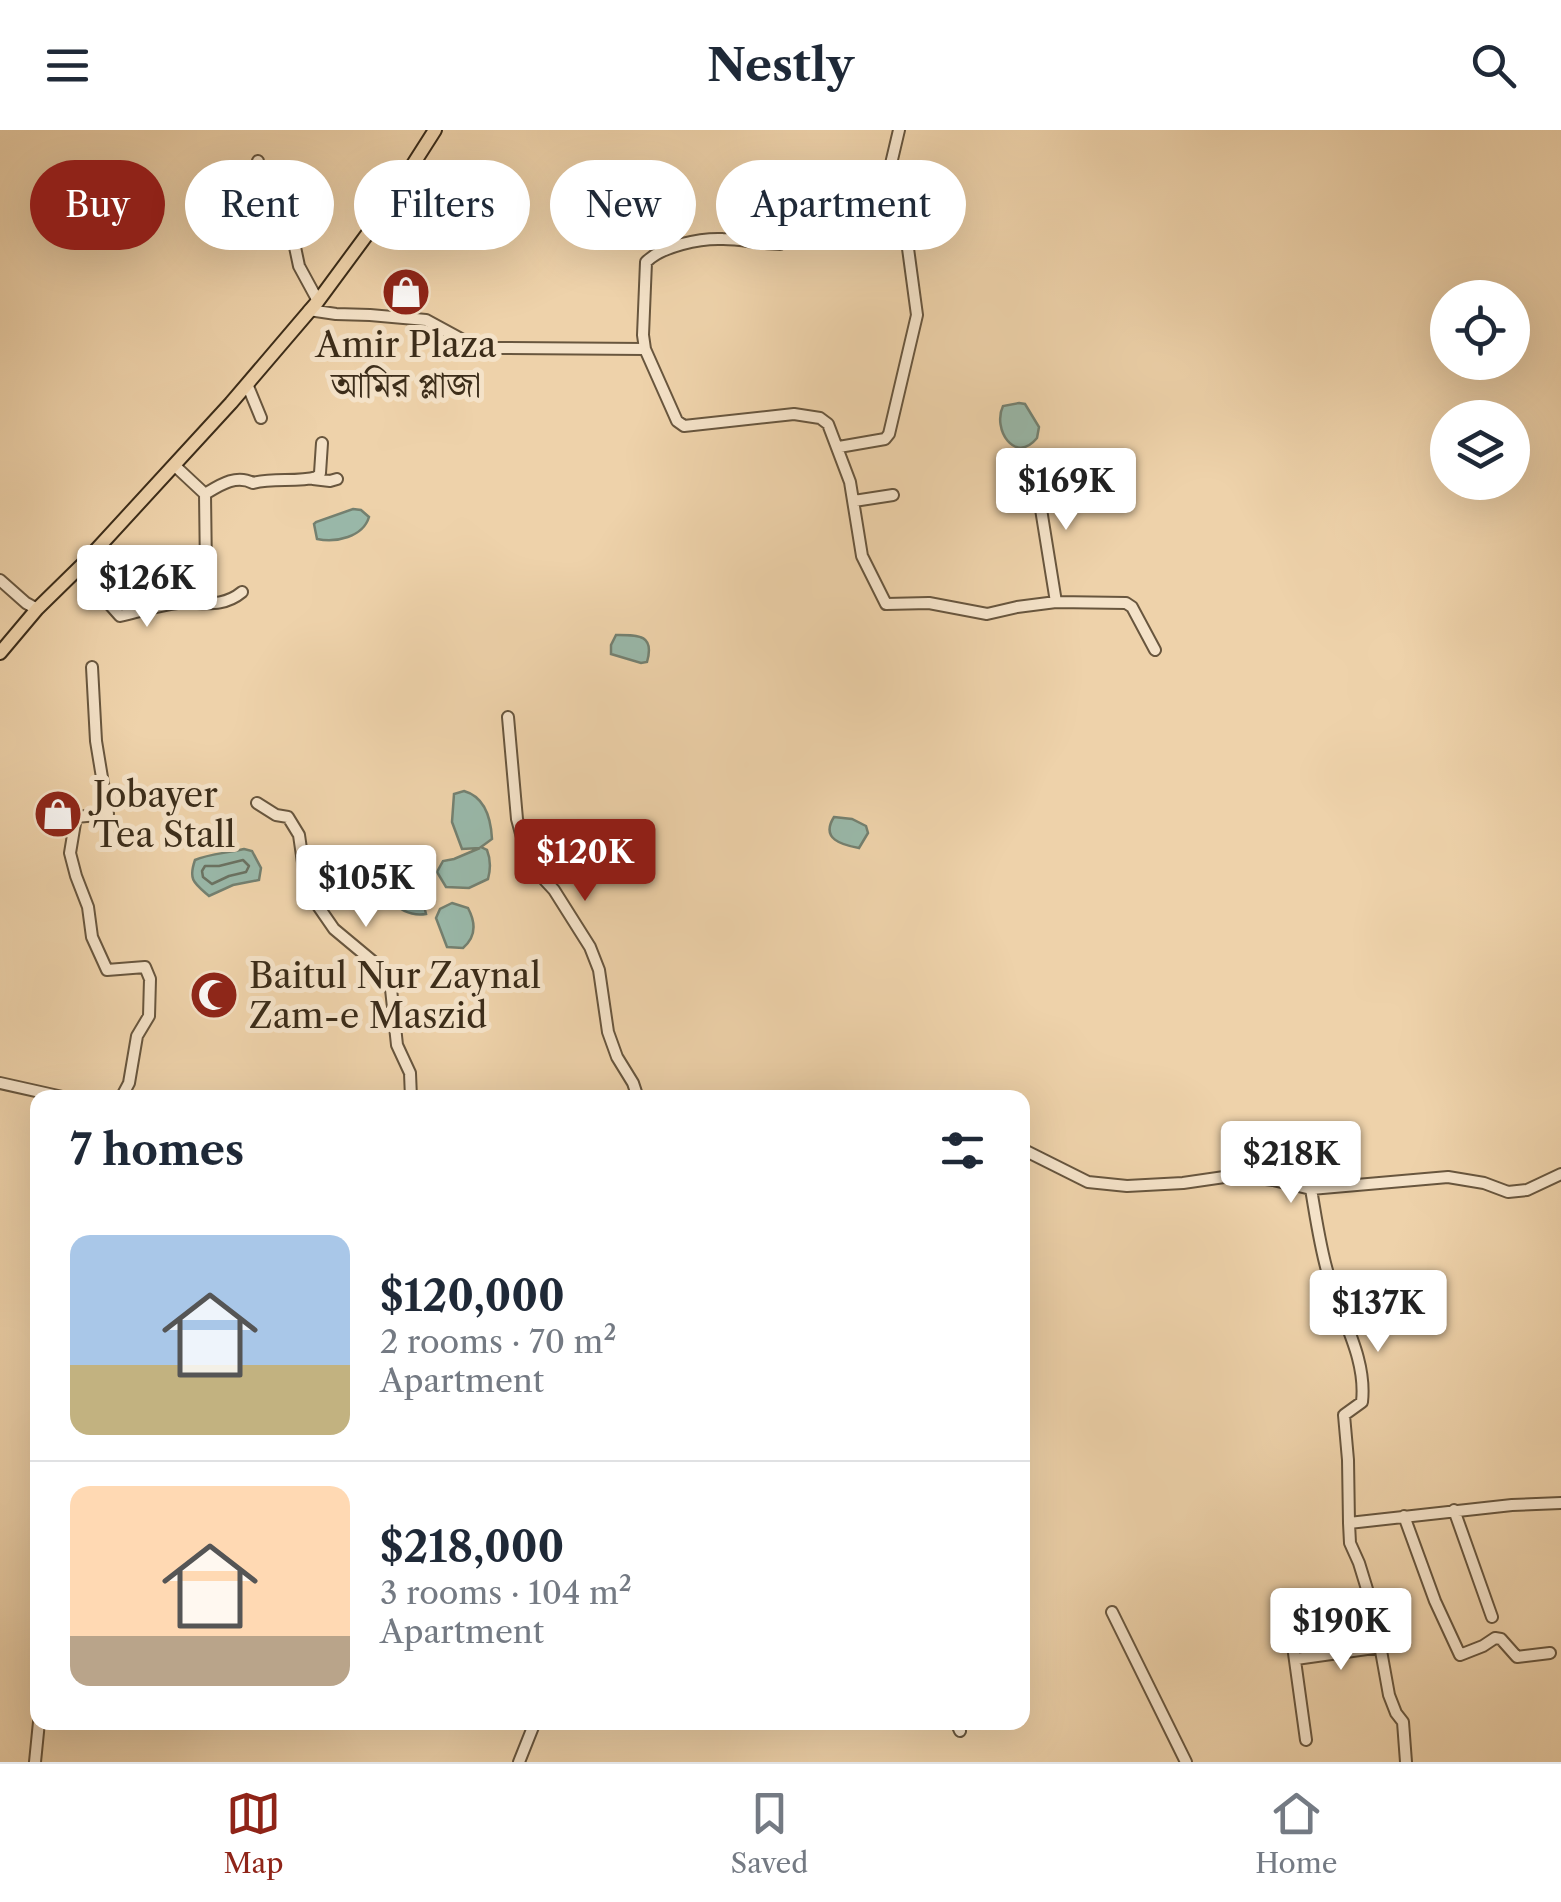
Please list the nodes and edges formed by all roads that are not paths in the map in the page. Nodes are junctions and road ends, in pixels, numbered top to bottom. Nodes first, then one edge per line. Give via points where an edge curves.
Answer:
1 (435, 130) edge
2 (899, 130) edge
3 (716, 239) edge
4 (296, 250) edge
5 (313, 306) junction
6 (644, 348) junction
7 (247, 384) junction
8 (262, 418) dead end
9 (322, 443) dead end
10 (838, 447) junction
11 (174, 464) junction
12 (1035, 472) dead end
13 (312, 479) junction
14 (338, 479) dead end
15 (205, 494) junction
16 (893, 495) dead end
17 (854, 501) junction
18 (84, 562) junction
19 (0, 580) edge
20 (242, 592) dead end
21 (175, 602) junction
22 (1056, 602) junction
23 (37, 609) junction
24 (1155, 650) dead end
25 (0, 653) edge
26 (92, 667) dead end
27 (508, 718) dead end
28 (257, 803) dead end
29 (0, 1084) edge
30 (30, 1090) edge
31 (125, 1090) edge
32 (411, 1090) edge
33 (635, 1090) edge
34 (1030, 1153) edge
35 (1561, 1174) edge
36 (1311, 1190) junction
37 (1561, 1503) edge
38 (1454, 1510) junction
39 (1404, 1516) junction
40 (1348, 1522) junction
41 (1112, 1612) dead end
42 (1492, 1616) dead end
43 (1293, 1646) dead end
44 (1381, 1647) junction
45 (1550, 1653) dead end
46 (1296, 1659) junction
47 (37, 1730) edge
48 (532, 1730) edge
49 (1306, 1740) dead end
50 (35, 1762) edge
51 (519, 1762) edge
52 (1186, 1762) edge
53 (1406, 1762) edge

1 - 5 main road
2 - 10 street via 890,188 908,241 917,315 889,434
3 - 6 street via 656,252 646,262
4 - 5 street
5 - 6 street via 336,314 426,320 472,346
5 - 7 main road
6 - 10 street via 684,426 807,416 828,424
7 - 8 street
7 - 11 main road
9 - 13 street via 320,473
10 - 17 street
11 - 15 street
11 - 18 main road
12 - 22 street
13 - 14 street
13 - 15 street via 233,480
15 - 21 street via 206,571 172,582
16 - 17 street
17 - 22 street via 862,556 886,604 987,614
18 - 21 street via 120,616
18 - 23 main road
19 - 23 street
20 - 21 street via 231,601
22 - 24 street via 1130,604
23 - 25 main road
26 - 31 street via 108,814 76,817 70,853 107,970 145,967 150,979 149,1016 137,1036
27 - 33 street via 517,819 530,862 590,947 608,1032
28 - 32 street via 288,817 298,835 307,890 334,930 382,969
29 - 30 street
34 - 36 street via 1088,1182 1128,1186 1238,1175
35 - 36 street via 1508,1192 1448,1177
36 - 40 street via 1327,1273 1364,1382 1362,1402 1344,1415
37 - 38 street
38 - 39 street
38 - 42 street
39 - 40 street
39 - 45 street via 1460,1654 1496,1638 1517,1657
40 - 44 street
41 - 52 street
43 - 46 street
44 - 46 street
44 - 53 street
46 - 49 street
47 - 50 street
48 - 51 street

